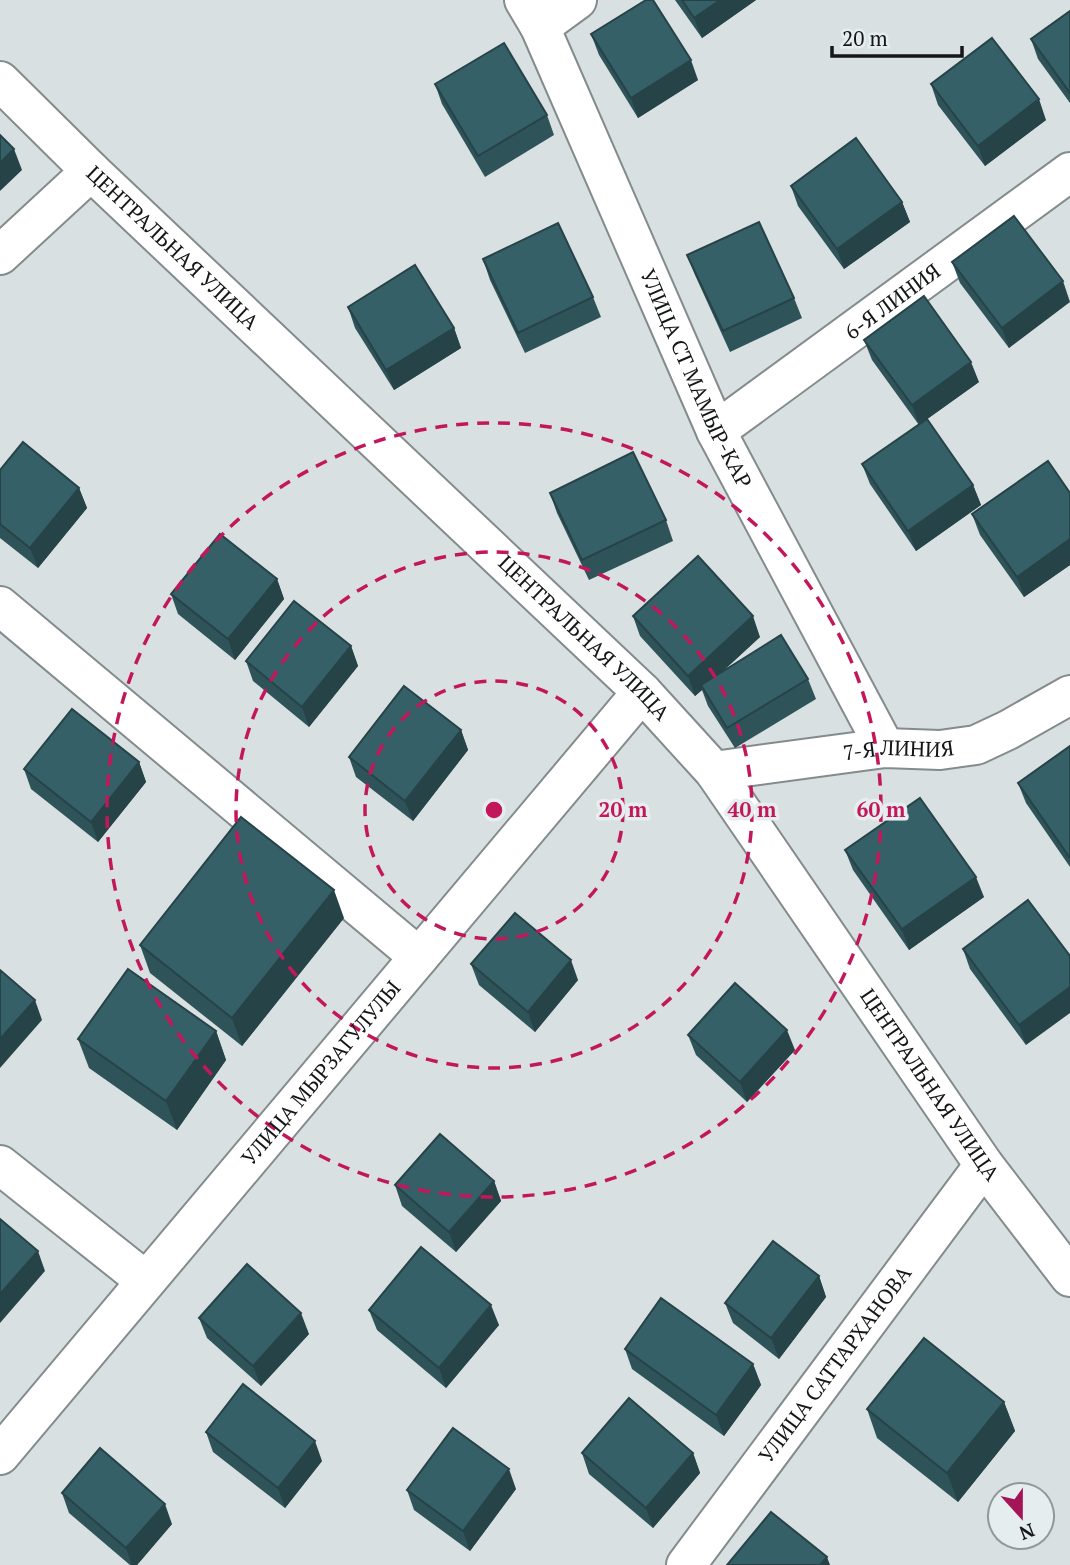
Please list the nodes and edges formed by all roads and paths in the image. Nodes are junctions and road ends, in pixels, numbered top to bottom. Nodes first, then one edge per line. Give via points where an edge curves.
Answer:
1 (577, 0) edge
2 (532, 13) edge
3 (0, 81) edge
4 (91, 171) junction
5 (1070, 172) edge
6 (0, 255) edge
7 (716, 431) junction
8 (0, 606) edge
9 (642, 692) junction
10 (1070, 695) edge
11 (886, 748) junction
12 (714, 771) junction
13 (419, 957) junction
14 (0, 1165) edge
15 (984, 1165) junction
16 (1070, 1277) edge
17 (146, 1281) junction
18 (0, 1455) edge
19 (686, 1565) edge

1 - 2 street
2 - 7 street, УЛИЦА СТ МАМЫР-КАР
3 - 4 street, ЦЕНТРАЛЬНАЯ УЛИЦА
4 - 6 street
4 - 9 street, ЦЕНТРАЛЬНАЯ УЛИЦА
5 - 7 street, 6-Я ЛИНИЯ
7 - 11 street, УЛИЦА СТ МАМЫР-КАР
8 - 13 street
9 - 12 street, ЦЕНТРАЛЬНАЯ УЛИЦА
9 - 13 street, УЛИЦА МЫРЗАГУЛУЛЫ
10 - 11 street, 7-Я ЛИНИЯ via 976,745 940,750
11 - 12 street, 7-Я ЛИНИЯ
12 - 15 street, ЦЕНТРАЛЬНАЯ УЛИЦА
13 - 17 street, УЛИЦА МЫРЗАГУЛУЛЫ
14 - 17 street
15 - 16 street, ЦЕНТРАЛЬНАЯ УЛИЦА
15 - 19 street, УЛИЦА САТТАРХАНОВА
17 - 18 street, УЛИЦА МЫРЗАГУЛУЛЫ

